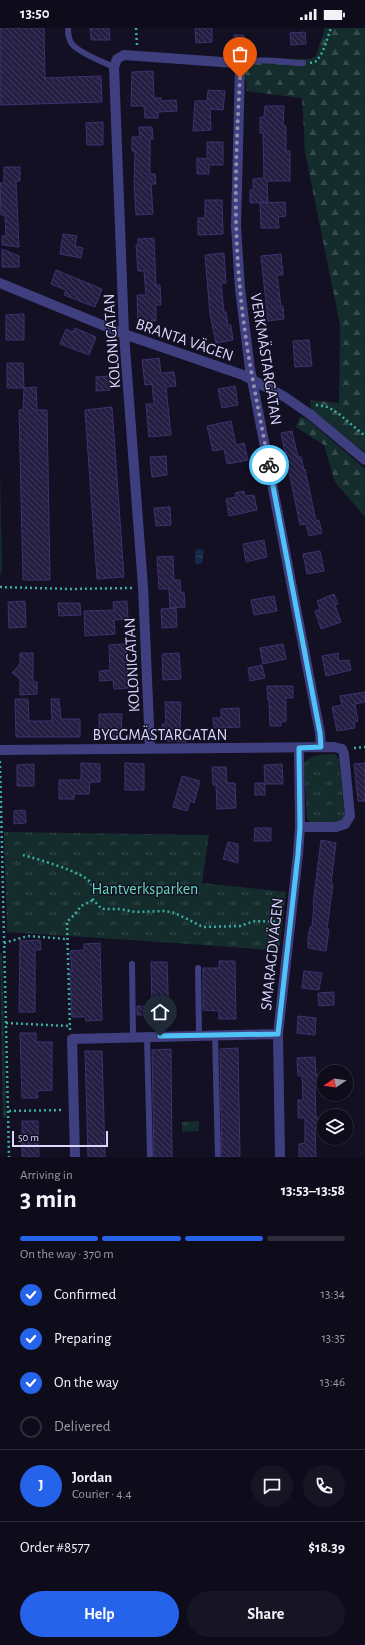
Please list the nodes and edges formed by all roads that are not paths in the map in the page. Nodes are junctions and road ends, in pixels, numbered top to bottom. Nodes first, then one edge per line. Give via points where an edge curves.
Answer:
1 (68, 28) edge
2 (303, 63) road end
3 (114, 67) junction
4 (240, 67) junction
5 (0, 283) edge
6 (124, 334) junction
7 (253, 380) junction
8 (365, 460) edge
9 (321, 747) junction
10 (150, 748) junction
11 (299, 748) junction
12 (0, 750) edge
13 (300, 827) junction
14 (132, 964) dead end
15 (198, 968) dead end
16 (215, 1034) junction
17 (278, 1034) junction
18 (199, 1035) junction
19 (133, 1036) junction
20 (147, 1036) junction
21 (75, 1157) edge
22 (150, 1157) edge
23 (218, 1157) edge
24 (280, 1157) edge

1 - 3 lane via 72,44 79,50
2 - 4 lane via 267,61 246,63
3 - 4 street via 117,59 124,55 236,63
3 - 6 street, KOLONIGATAN
4 - 7 street, VERKMÄSTARGATAN via 236,226 240,289
5 - 6 street, BRANTA VÄGEN
6 - 7 street, BRANTA VÄGEN
6 - 10 street, KOLONIGATAN via 142,587
7 - 8 street, BRANTA VÄGEN via 311,414
7 - 9 street, VERKMÄSTARGATAN
9 - 11 street, BYGGMÄSTARGATAN
9 - 13 street via 342,749 350,816 345,824 336,827
10 - 11 street, BYGGMÄSTARGATAN
10 - 12 street, BYGGMÄSTARGATAN
11 - 13 street, SMARAGDVÄGEN
13 - 17 street, SMARAGDVÄGEN
14 - 19 lane
15 - 18 lane
16 - 17 street
16 - 18 street
16 - 23 lane
17 - 24 street, SMARAGDVÄGEN
18 - 20 street
19 - 20 street
19 - 21 street via 72,1039
20 - 22 lane

